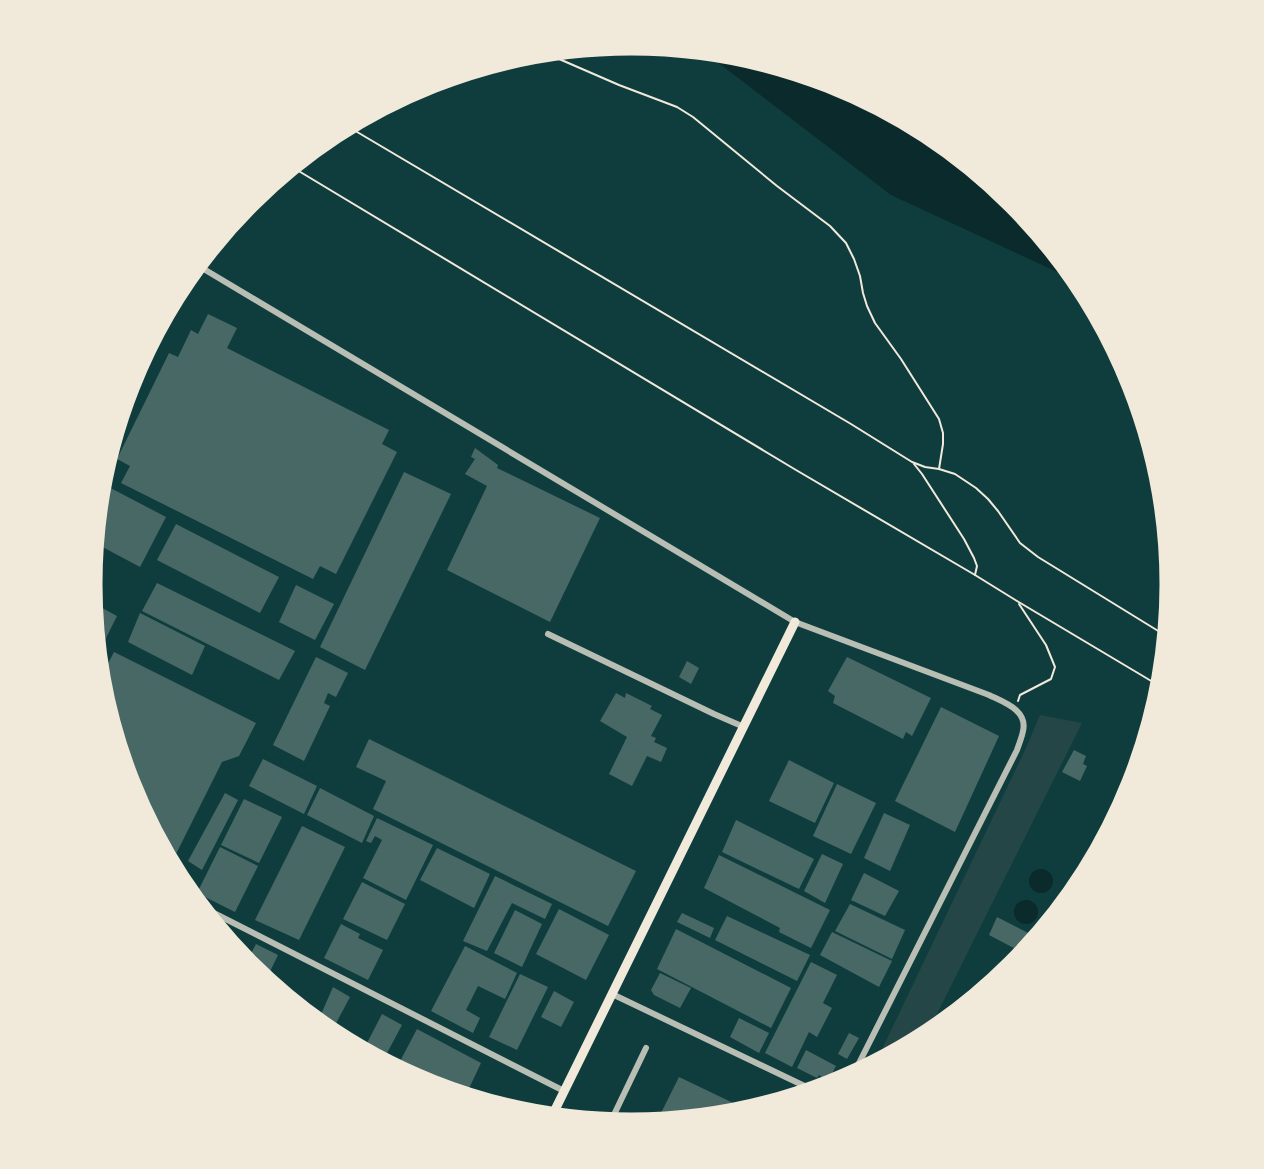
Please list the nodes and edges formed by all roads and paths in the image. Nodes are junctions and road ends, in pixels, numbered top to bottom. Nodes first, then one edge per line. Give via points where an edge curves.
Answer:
1 (560, 59) edge
2 (356, 131) edge
3 (300, 172) edge
4 (205, 271) edge
5 (912, 462) junction
6 (939, 469) junction
7 (975, 574) junction
8 (1017, 601) junction
9 (795, 622) junction
10 (1160, 633) edge
11 (548, 634) dead end
12 (1153, 682) edge
13 (1016, 709) junction
14 (744, 727) junction
15 (217, 915) edge
16 (612, 994) junction
17 (646, 1048) dead end
18 (859, 1064) edge
19 (804, 1087) edge
20 (564, 1091) junction
21 (555, 1109) edge
22 (614, 1114) edge

1 - 6 path via 677,107 830,225 854,259 875,323 939,419 943,433
2 - 5 path
3 - 7 path
4 - 9 street
5 - 6 path
5 - 7 path via 964,539 977,566
6 - 10 path via 976,488 1020,543 1038,557
7 - 8 path
8 - 12 path
8 - 13 path via 1046,645 1055,667 1051,679 1020,695
9 - 13 street via 989,695
9 - 14 main road
11 - 14 street
13 - 18 street via 1024,729 1017,750
14 - 16 main road
15 - 20 street
16 - 19 street
16 - 20 main road
17 - 22 street
20 - 21 main road

